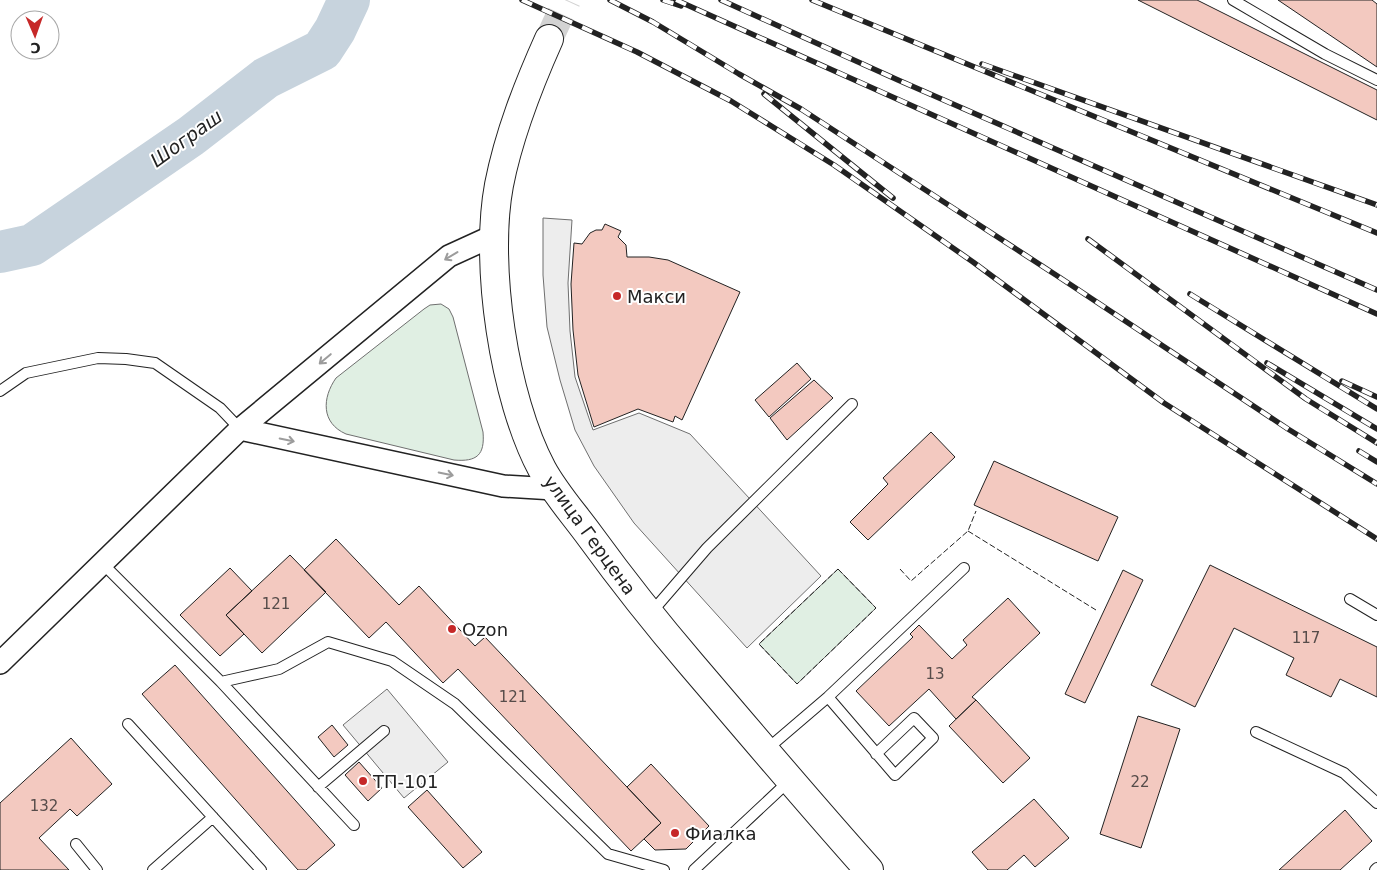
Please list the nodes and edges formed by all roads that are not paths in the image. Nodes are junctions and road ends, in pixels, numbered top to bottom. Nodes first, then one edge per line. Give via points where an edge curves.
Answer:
1 (1233, 0) edge
2 (549, 39) tunnel mouth
3 (1377, 80) edge
4 (494, 235) junction
5 (0, 391) edge
6 (852, 404) dead end
7 (240, 429) junction
8 (554, 489) junction
9 (102, 563) junction
10 (964, 568) dead end
11 (1350, 599) dead end
12 (649, 615) junction
13 (1377, 615) edge
14 (0, 663) edge
15 (221, 682) junction
16 (828, 697) junction
17 (128, 724) dead end
18 (384, 730) dead end
19 (1256, 732) dead end
20 (766, 751) junction
21 (876, 754) junction
22 (790, 780) junction
23 (318, 787) junction
24 (1377, 804) edge
25 (213, 817) junction
26 (354, 825) dead end
27 (76, 844) dead end
28 (97, 870) edge
29 (153, 870) edge
30 (260, 870) edge
31 (664, 870) edge
32 (694, 870) edge
33 (869, 870) edge

1 - 3 lane via 1325,54
2 - 4 main road, улица Герцена via 513,128 499,187
4 -> 7 street via 449,256
4 - 8 main road, улица Герцена via 500,319 509,377 541,466
5 - 7 lane via 26,373 98,358 155,363 220,408
6 - 12 lane via 707,548
7 -> 8 street via 502,486
7 - 9 street
8 - 12 main road, улица Герцена
9 - 14 street
9 - 15 lane
10 - 16 lane
11 - 13 lane
12 - 20 main road, улица Герцена
15 - 23 lane
15 - 31 lane via 279,669 328,642 392,661 455,704 608,854
16 - 20 lane
16 - 21 lane
17 - 25 lane
18 - 23 lane
19 - 24 lane via 1344,773
20 - 22 main road, улица Герцена
21 - 21 lane via 914,718 933,738 895,775
22 - 32 lane
22 - 33 main road, улица Герцена
23 - 26 lane
25 - 29 lane
25 - 30 lane
27 - 28 lane

